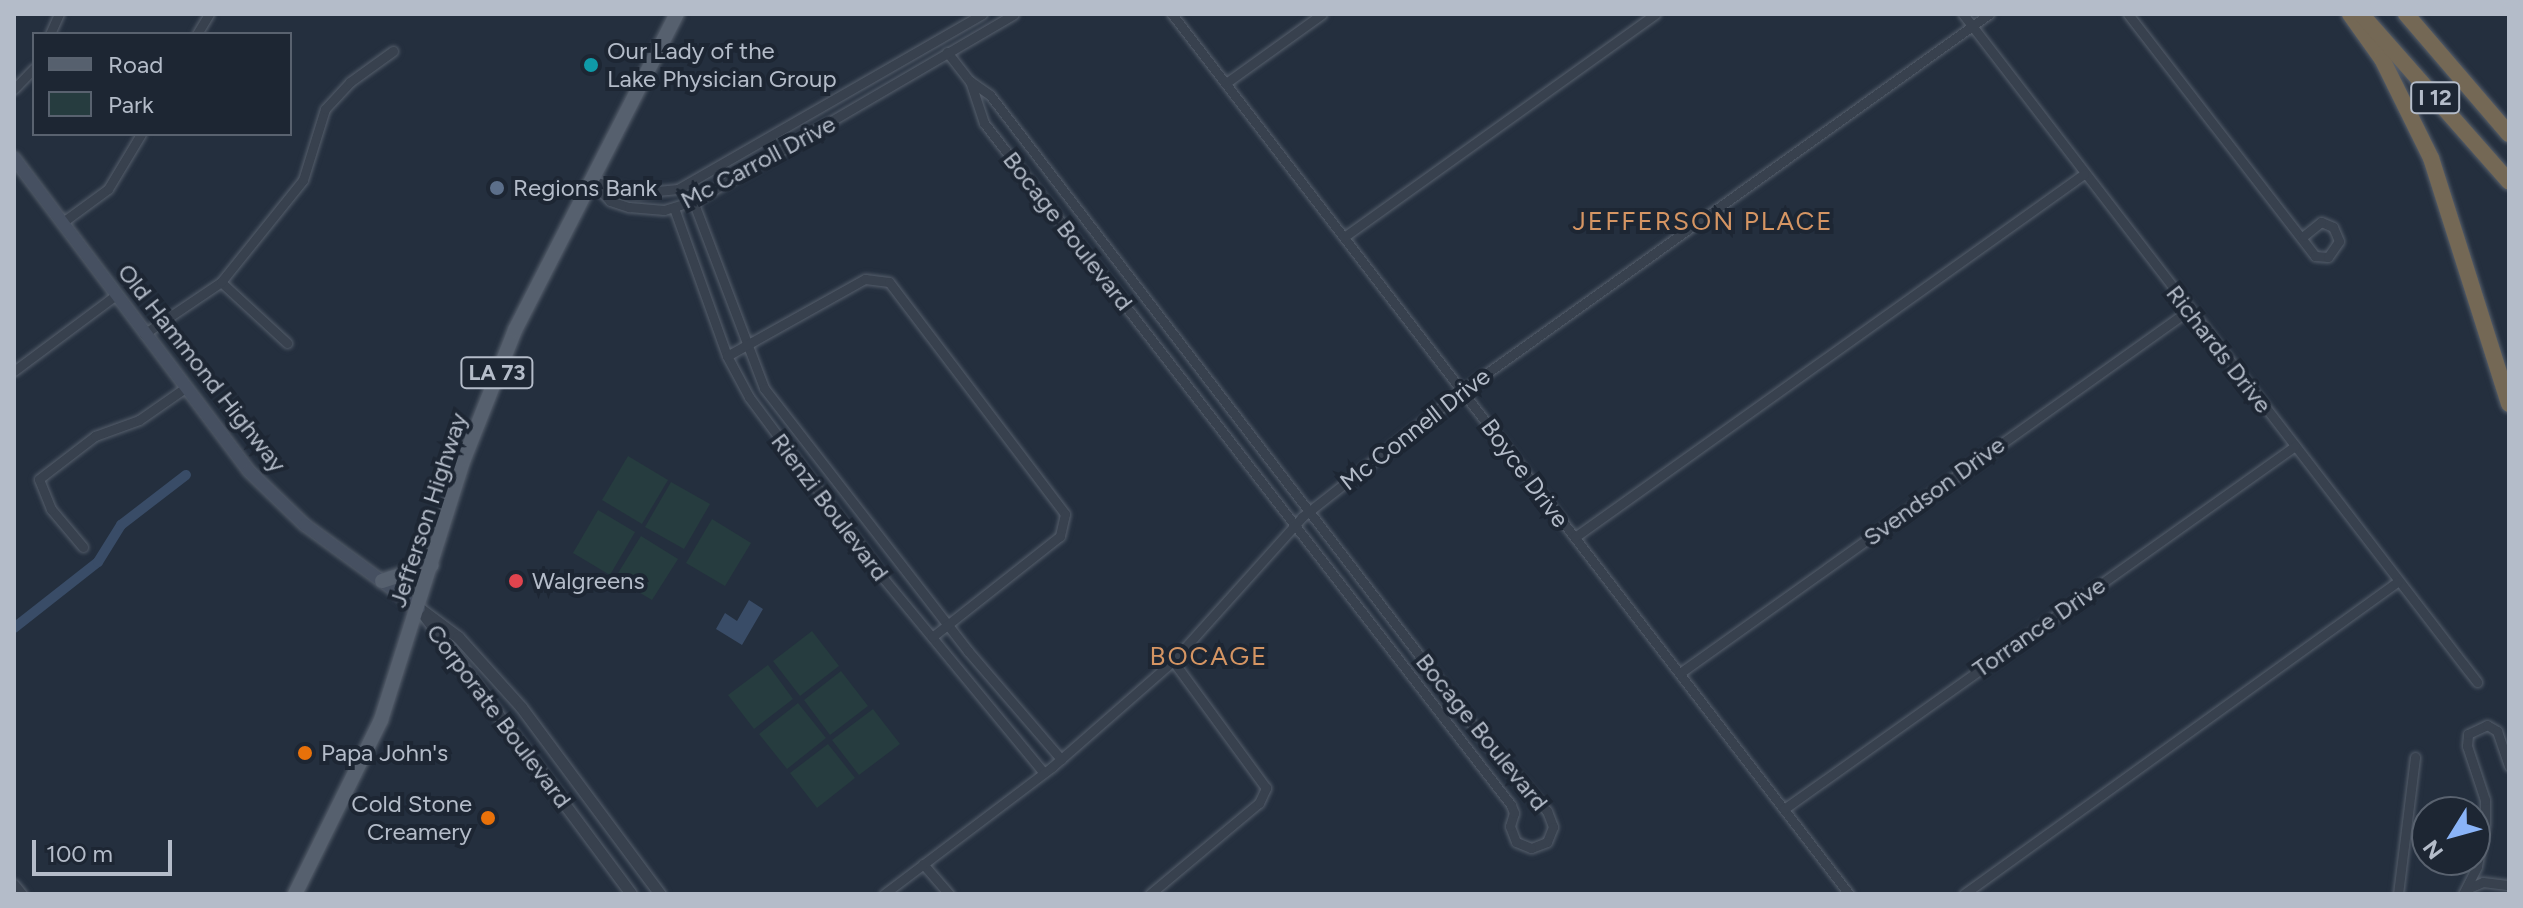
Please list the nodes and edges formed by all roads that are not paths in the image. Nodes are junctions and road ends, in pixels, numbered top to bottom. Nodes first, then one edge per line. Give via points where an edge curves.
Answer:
1 (209, 14) edge
2 (677, 14) edge
3 (982, 14) edge
4 (1014, 14) edge
5 (1172, 14) edge
6 (1322, 14) edge
7 (1655, 14) edge
8 (1963, 14) edge
9 (1989, 14) edge
10 (2128, 14) edge
11 (2350, 14) edge
12 (2361, 14) edge
13 (2406, 14) edge
14 (1973, 26) junction
15 (198, 32) edge
16 (393, 51) dead end
17 (947, 52) junction
18 (32, 70) edge
19 (970, 81) junction
20 (1226, 83) junction
21 (14, 89) edge
22 (2509, 134) edge
23 (140, 136) edge
24 (15, 162) edge
25 (2084, 174) junction
26 (590, 180) junction
27 (2509, 182) edge
28 (693, 201) junction
29 (674, 208) junction
30 (63, 222) junction
31 (2304, 236) dead end
32 (1344, 237) junction
33 (221, 282) junction
34 (116, 295) junction
35 (2189, 310) junction
36 (144, 334) junction
37 (287, 343) dead end
38 (746, 347) junction
39 (727, 356) junction
40 (14, 371) edge
41 (185, 388) junction
42 (1462, 391) junction
43 (2509, 404) edge
44 (2295, 446) junction
45 (1309, 512) junction
46 (1295, 525) junction
47 (1575, 537) junction
48 (83, 547) dead end
49 (432, 565) junction
50 (382, 581) junction
51 (2397, 582) junction
52 (419, 608) junction
53 (947, 625) junction
54 (932, 637) junction
55 (1173, 661) junction
56 (1680, 673) junction
57 (2477, 682) dead end
58 (2415, 757) dead end
59 (1061, 759) junction
60 (2509, 766) edge
61 (1044, 773) junction
62 (1784, 809) junction
63 (923, 864) junction
64 (14, 884) edge
65 (2509, 885) edge
66 (2465, 892) edge
67 (22, 894) edge
68 (295, 894) edge
69 (631, 894) edge
70 (660, 894) edge
71 (884, 894) edge
72 (949, 894) edge
73 (1150, 894) edge
74 (1849, 894) edge
75 (1964, 894) edge
76 (2398, 894) edge

1 - 15 street
2 - 26 main road, Jefferson Highway / LA 73
3 - 26 street, Mc Carroll Drive via 678,189 637,193
4 - 17 street, Mc Carroll Drive
5 - 20 street, Boyce Drive
6 - 20 street
7 - 32 street
8 - 14 street, Richards Drive
9 - 14 street, Mc Connell Drive
10 - 31 street via 2297,234
11 - 43 highway via 2382,59 2431,158
12 - 27 highway, I 12
13 - 22 highway
14 - 25 street, Richards Drive
14 - 42 street, Mc Connell Drive
16 - 33 street via 350,82 325,109 303,180
17 - 19 street, Bocage Boulevard
17 - 28 street, Mc Carroll Drive
18 - 21 street
19 - 45 street, Bocage Boulevard via 990,95
19 - 46 street, Bocage Boulevard via 984,123
20 - 32 street, Boyce Drive
23 - 30 street via 108,189
24 - 30 main road, Old Hammond Highway
25 - 35 street, Richards Drive
25 - 47 street
26 - 29 street, Mc Carroll Drive via 619,205
26 - 49 main road, Jefferson Highway / LA 73 via 499,368
28 - 29 street, Mc Carroll Drive
28 - 38 street, Rienzi Boulevard
29 - 39 street, Rienzi Boulevard
30 - 34 main road, Old Hammond Highway
32 - 42 street, Boyce Drive
33 - 36 street
33 - 37 street
34 - 36 main road, Old Hammond Highway
34 - 40 street
35 - 44 street, Richards Drive
35 - 56 street, Svendson Drive
36 - 41 main road, Old Hammond Highway
38 - 39 street
38 - 53 street, Rienzi Boulevard via 764,388
38 - 53 street via 876,276 889,282 1065,514 1067,525 1060,536
39 - 54 street, Rienzi Boulevard via 766,423
41 - 48 street via 139,420 95,436 39,479 51,509
41 - 50 main road, Old Hammond Highway via 251,474 305,525
42 - 45 street, Mc Connell Drive
42 - 47 street, Boyce Drive
44 - 51 street, Richards Drive
44 - 62 street, Torrance Drive
45 - 46 street, Mc Connell Drive
45 - 46 street, Bocage Boulevard via 1485,741 1547,811 1553,827 1547,842 1531,848 1516,842 1511,805
46 - 55 street, Mc Connell Drive
47 - 56 street, Boyce Drive
49 - 50 main road
49 - 52 main road, Jefferson Highway / LA 73
50 - 52 main road, Old Hammond Highway
51 - 57 street, Richards Drive
51 - 75 street
52 - 68 main road, Jefferson Highway via 381,720
52 - 69 street, Corporate Boulevard
52 - 70 street, Corporate Boulevard via 458,637 521,707
53 - 54 street
53 - 59 street, Rienzi Boulevard
54 - 61 street, Rienzi Boulevard
55 - 59 street, Mc Connell Drive
55 - 73 street via 1266,788 1259,803
56 - 62 street, Boyce Drive
58 - 76 street
59 - 61 street, Mc Connell Drive
60 - 66 street via 2497,731 2487,725 2468,734 2485,800 2477,866
61 - 63 street, Mc Connell Drive
62 - 74 street, Boyce Drive
63 - 71 street, Mc Connell Drive
63 - 72 street
64 - 67 street
65 - 66 street via 2483,882

